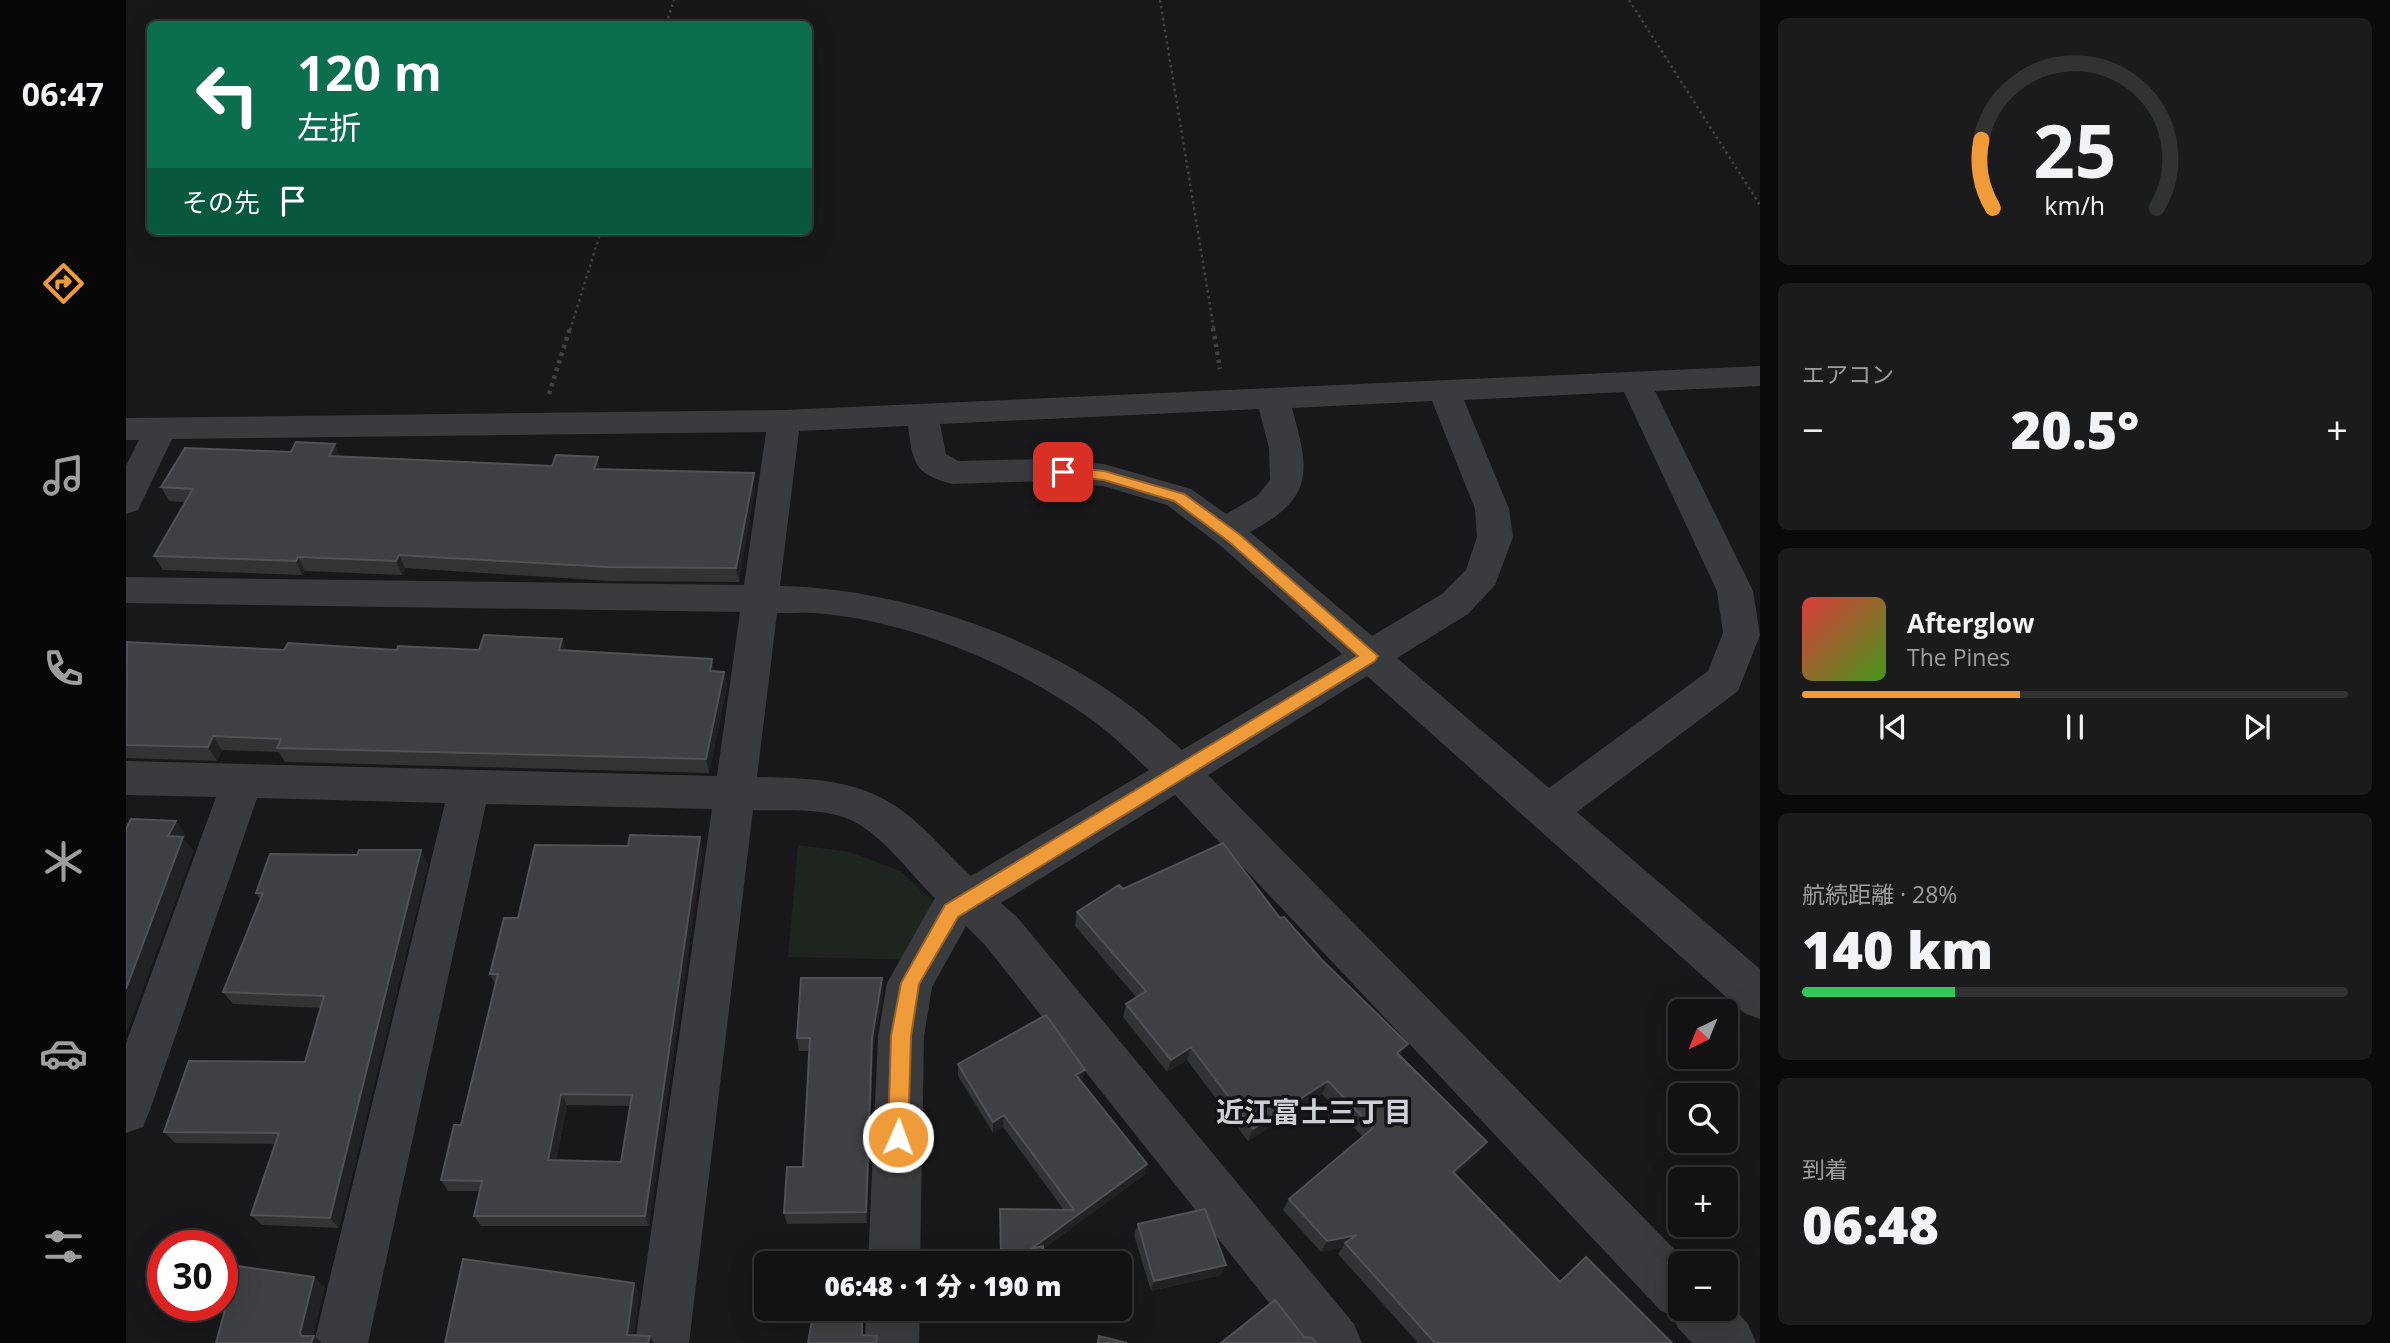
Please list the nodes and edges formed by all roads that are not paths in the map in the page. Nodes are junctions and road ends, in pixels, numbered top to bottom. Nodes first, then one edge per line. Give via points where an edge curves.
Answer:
1 (1760, 376) edge
2 (1635, 382) junction
3 (1444, 391) junction
4 (1273, 399) junction
5 (922, 415) junction
6 (784, 421) junction
7 (161, 428) junction
8 (126, 429) edge
9 (126, 502) edge
10 (1224, 530) junction
11 (126, 590) edge
12 (760, 600) junction
13 (1370, 656) junction
14 (1179, 772) junction
15 (126, 778) edge
16 (242, 781) junction
17 (469, 787) junction
18 (735, 793) junction
19 (1546, 811) junction
20 (968, 901) junction
21 (1756, 989) edge
22 (126, 1110) edge
23 (894, 1251) edge
24 (1668, 1280) edge
25 (893, 1321) edge
26 (1708, 1321) edge
27 (341, 1343) edge
28 (662, 1343) edge
29 (892, 1343) edge
30 (1335, 1343) edge
31 (1729, 1343) edge

1 - 2 street
2 - 3 street
2 - 19 street via 1735,591 1742,633 1724,680
3 - 4 street
3 - 13 street via 1492,509 1495,537 1482,576 1455,604
4 - 5 street
4 - 10 street via 1290,467 1280,498
5 - 6 street
5 - 10 street via 930,460 952,472 1043,470 1104,475 1179,498
6 - 7 street
6 - 12 street
7 - 8 street
7 - 9 street
10 - 13 street
11 - 12 street
12 - 14 street via 825,600 901,614 981,642 1075,690 1119,719
12 - 18 street
13 - 14 street
13 - 19 street
14 - 20 street
14 - 24 street
15 - 16 street
16 - 17 street
16 - 22 street
17 - 18 street
17 - 27 street
18 - 20 street via 814,795 861,805 892,826
18 - 28 street
19 - 21 street
20 - 23 street via 951,911 910,983 901,1036
20 - 30 street via 1001,932
25 - 29 street
26 - 31 street

